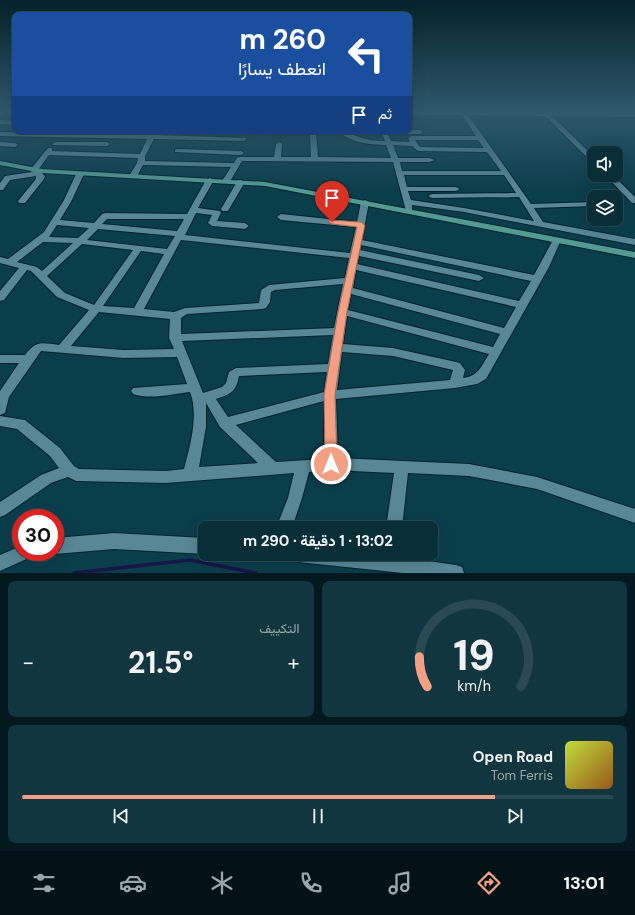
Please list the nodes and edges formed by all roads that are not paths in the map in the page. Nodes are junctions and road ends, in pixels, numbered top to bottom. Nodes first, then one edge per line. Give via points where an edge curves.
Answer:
1 (60, 138) edge
2 (151, 138) edge
3 (244, 138) edge
4 (313, 138) edge
5 (355, 138) edge
6 (370, 138) edge
7 (387, 138) edge
8 (395, 138) edge
9 (427, 138) joint
10 (480, 138) joint
11 (570, 138) edge
12 (412, 141) junction
13 (0, 144) edge
14 (55, 144) junction
15 (107, 144) dead end
16 (279, 144) dead end
17 (15, 145) dead end
18 (489, 150) junction
19 (176, 151) dead end
20 (47, 153) junction
21 (587, 154) edge
22 (142, 159) junction
23 (239, 159) junction
24 (277, 160) junction
25 (315, 160) junction
26 (430, 160) dead end
27 (396, 161) junction
28 (0, 163) edge
29 (38, 171) junction
30 (506, 172) junction
31 (400, 173) junction
32 (80, 174) junction
33 (133, 176) junction
34 (4, 178) edge
35 (210, 180) junction
36 (226, 181) junction
37 (242, 182) junction
38 (616, 182) edge
39 (0, 188) edge
40 (405, 189) junction
41 (456, 189) dead end
42 (430, 192) junction
43 (522, 195) junction
44 (22, 201) dead end
45 (635, 201) edge
46 (365, 202) junction
47 (407, 202) junction
48 (587, 204) edge
49 (435, 206) junction
50 (530, 206) junction
51 (225, 208) dead end
52 (410, 212) junction
53 (192, 213) junction
54 (281, 218) dead end
55 (56, 222) junction
56 (361, 225) junction
57 (541, 225) junction
58 (96, 226) junction
59 (245, 226) dead end
60 (180, 235) junction
61 (43, 239) junction
62 (557, 240) junction
63 (80, 241) junction
64 (635, 242) edge
65 (139, 248) junction
66 (170, 252) junction
67 (355, 254) junction
68 (635, 255) edge
69 (5, 261) edge
70 (25, 267) junction
71 (42, 276) junction
72 (479, 278) dead end
73 (537, 279) junction
74 (348, 286) junction
75 (0, 298) edge
76 (521, 305) junction
77 (96, 309) junction
78 (137, 312) junction
79 (342, 312) junction
80 (176, 316) junction
81 (339, 331) junction
82 (507, 332) junction
83 (175, 338) junction
84 (63, 348) junction
85 (338, 348) junction
86 (496, 352) junction
87 (181, 353) junction
88 (0, 359) edge
89 (28, 359) junction
90 (334, 368) junction
91 (455, 384) junction
92 (137, 390) dead end
93 (201, 394) junction
94 (330, 395) junction
95 (0, 410) edge
96 (0, 421) edge
97 (225, 423) junction
98 (331, 464) junction
99 (303, 466) junction
100 (274, 468) junction
101 (402, 468) junction
102 (69, 470) junction
103 (190, 474) junction
104 (0, 510) edge
105 (635, 516) edge
106 (287, 521) edge
107 (395, 521) edge
108 (64, 545) edge
109 (198, 546) edge
110 (12, 558) edge
111 (403, 561) edge
112 (0, 563) edge
113 (456, 573) edge

1 - 14 street
2 - 22 street
3 - 23 street
4 - 25 street
5 - 6 street
7 - 27 street
8 - 12 street
9 - 10 street
9 - 12 street
10 - 18 street
11 - 21 street
12 - 18 street via 418,149
13 - 17 street
14 - 15 street
14 - 20 street
16 - 24 street
18 - 30 street
19 - 23 street
20 - 22 street
20 - 29 street
22 - 23 street
22 - 33 street
23 - 24 street
23 - 36 street
24 - 25 street
25 - 27 street
26 - 27 street
27 - 31 street
28 - 29 main road
29 - 32 main road
29 - 34 street
29 - 44 street via 40,179
30 - 31 street
30 - 43 street
31 - 40 street
32 - 33 main road
32 - 55 street
33 - 35 main road
34 - 39 street
35 - 36 main road
35 - 53 street
36 - 37 main road
37 - 46 main road
37 - 51 street
38 - 45 street
40 - 42 street
40 - 47 street
41 - 42 street
42 - 43 street
42 - 49 street
43 - 50 street
46 - 52 main road
46 - 56 street
47 - 49 street
47 - 52 street
48 - 50 street
49 - 57 street
50 - 57 street
52 - 62 main road
53 - 58 street via 106,216
53 - 59 street via 217,213 212,223
53 - 60 street
54 - 56 street
55 - 58 street
55 - 61 street
56 - 67 street
57 - 64 street
58 - 60 street
58 - 63 street
60 - 66 street
60 - 67 street
61 - 63 street
61 - 69 street
62 - 68 main road
62 - 73 street
63 - 65 street
63 - 71 street
65 - 66 street
65 - 77 street
66 - 78 street
67 - 72 street
67 - 73 street
67 - 74 street
67 - 76 street
69 - 70 street
70 - 71 street via 34,269
70 - 75 street
71 - 77 street via 69,300
73 - 76 street
74 - 79 street
74 - 80 street via 273,287 266,290 262,306 185,311
74 - 82 street
76 - 82 street
77 - 78 street
77 - 84 street
78 - 80 street
79 - 81 street
79 - 86 street
80 - 83 street
81 - 83 street
81 - 85 street
82 - 86 street
83 - 87 street
84 - 87 street via 124,354
84 - 89 street via 39,347
85 - 90 street
85 - 91 street via 393,352 456,366 459,370
86 - 91 street via 482,376 473,381
87 - 93 street
88 - 89 street
89 - 95 street via 3,396
90 - 93 street via 236,372 232,376 230,388 226,391
90 - 94 street
91 - 94 street
92 - 93 street
93 - 97 street
93 - 103 street via 196,446
94 - 97 street
94 - 98 street
96 - 102 street via 20,424 55,452
97 - 100 street
98 - 99 street
98 - 101 street
99 - 100 street
99 - 106 street via 296,498
100 - 103 street
101 - 105 street via 469,470 495,474 537,483
101 - 107 street
102 - 103 street via 76,475 166,477
102 - 104 street via 46,479
108 - 109 street via 114,541
110 - 112 street
111 - 113 street

